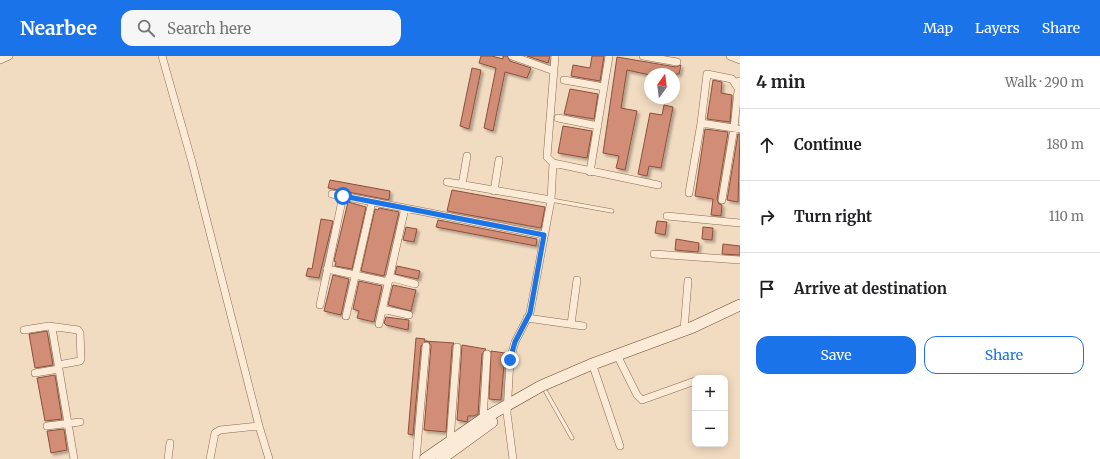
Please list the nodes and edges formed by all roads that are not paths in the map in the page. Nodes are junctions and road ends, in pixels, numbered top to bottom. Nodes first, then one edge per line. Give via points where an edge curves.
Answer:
1 (8, 56) edge
2 (162, 56) edge
3 (512, 56) edge
4 (555, 56) edge
5 (609, 56) edge
6 (643, 56) edge
7 (730, 56) edge
8 (0, 60) edge
9 (740, 60) edge
10 (677, 62) dead end
11 (554, 71) junction
12 (564, 80) dead end
13 (604, 87) junction
14 (558, 118) dead end
15 (701, 123) junction
16 (598, 126) junction
17 (737, 129) edge
18 (468, 156) dead end
19 (499, 160) dead end
20 (553, 164) junction
21 (590, 172) junction
22 (447, 182) dead end
23 (462, 185) junction
24 (658, 185) dead end
25 (494, 191) junction
26 (332, 194) dead end
27 (689, 194) dead end
28 (343, 196) junction
29 (551, 200) junction
30 (722, 200) dead end
31 (372, 202) junction
32 (405, 208) junction
33 (612, 211) dead end
34 (667, 216) dead end
35 (740, 224) edge
36 (544, 235) junction
37 (654, 254) dead end
38 (740, 260) edge
39 (327, 269) junction
40 (355, 275) junction
41 (389, 280) junction
42 (578, 280) dead end
43 (688, 281) dead end
44 (415, 284) dead end
45 (320, 305) dead end
46 (740, 305) edge
47 (382, 309) junction
48 (740, 311) edge
49 (409, 315) dead end
50 (346, 316) dead end
51 (527, 318) junction
52 (379, 324) dead end
53 (571, 324) junction
54 (583, 326) dead end
55 (52, 328) junction
56 (24, 330) dead end
57 (684, 330) junction
58 (426, 346) dead end
59 (457, 347) dead end
60 (487, 354) dead end
61 (620, 361) junction
62 (59, 367) junction
63 (594, 369) junction
64 (35, 373) dead end
65 (692, 382) edge
66 (546, 392) junction
67 (508, 409) junction
68 (483, 419) junction
69 (80, 422) dead end
70 (68, 423) junction
71 (47, 426) dead end
72 (259, 426) junction
73 (572, 438) dead end
74 (450, 441) junction
75 (170, 443) dead end
76 (620, 446) dead end
77 (74, 459) edge
78 (168, 459) edge
79 (210, 459) edge
80 (269, 459) edge
81 (416, 459) edge
82 (425, 459) edge
83 (441, 459) edge
84 (513, 459) edge

1 - 8 street
2 - 72 street via 192,162
3 - 11 street
4 - 11 street
5 - 13 street
6 - 10 street
7 - 9 street
11 - 20 street via 547,146 547,157
12 - 13 street
13 - 16 street
14 - 16 street
15 - 17 street
15 - 17 street via 707,74 732,79 738,84
15 - 27 street
16 - 21 street
17 - 30 street
18 - 23 street
19 - 25 street
20 - 21 street
20 - 29 street
21 - 24 street
22 - 23 street
23 - 25 street
25 - 29 street
26 - 28 street
28 - 31 street
28 - 39 street
29 - 33 lane
29 - 36 street
31 - 32 street
31 - 40 street
32 - 36 street
32 - 41 street
34 - 35 street
36 - 51 street
37 - 38 street
39 - 40 street
39 - 45 street
40 - 41 street
40 - 50 street
41 - 44 street
41 - 47 street
42 - 53 street
43 - 57 street
46 - 57 street
47 - 49 street
47 - 52 street
48 - 61 street via 670,344
51 - 53 street
51 - 67 street via 515,342 510,360
53 - 54 street
55 - 56 street via 49,326
55 - 62 street
55 - 62 street via 78,330 80,333 80,361
57 - 67 street via 590,365 535,389
58 - 81 street
59 - 74 street
60 - 68 street
61 - 63 street
61 - 65 street via 642,400
62 - 64 street
62 - 70 street
63 - 66 street
63 - 76 street
66 - 67 street
66 - 73 lane
67 - 68 street
67 - 83 street
67 - 84 street
68 - 74 street
69 - 70 street
70 - 71 street
70 - 77 street
72 - 79 street via 220,430 215,433
72 - 80 street
74 - 82 street
75 - 78 street

